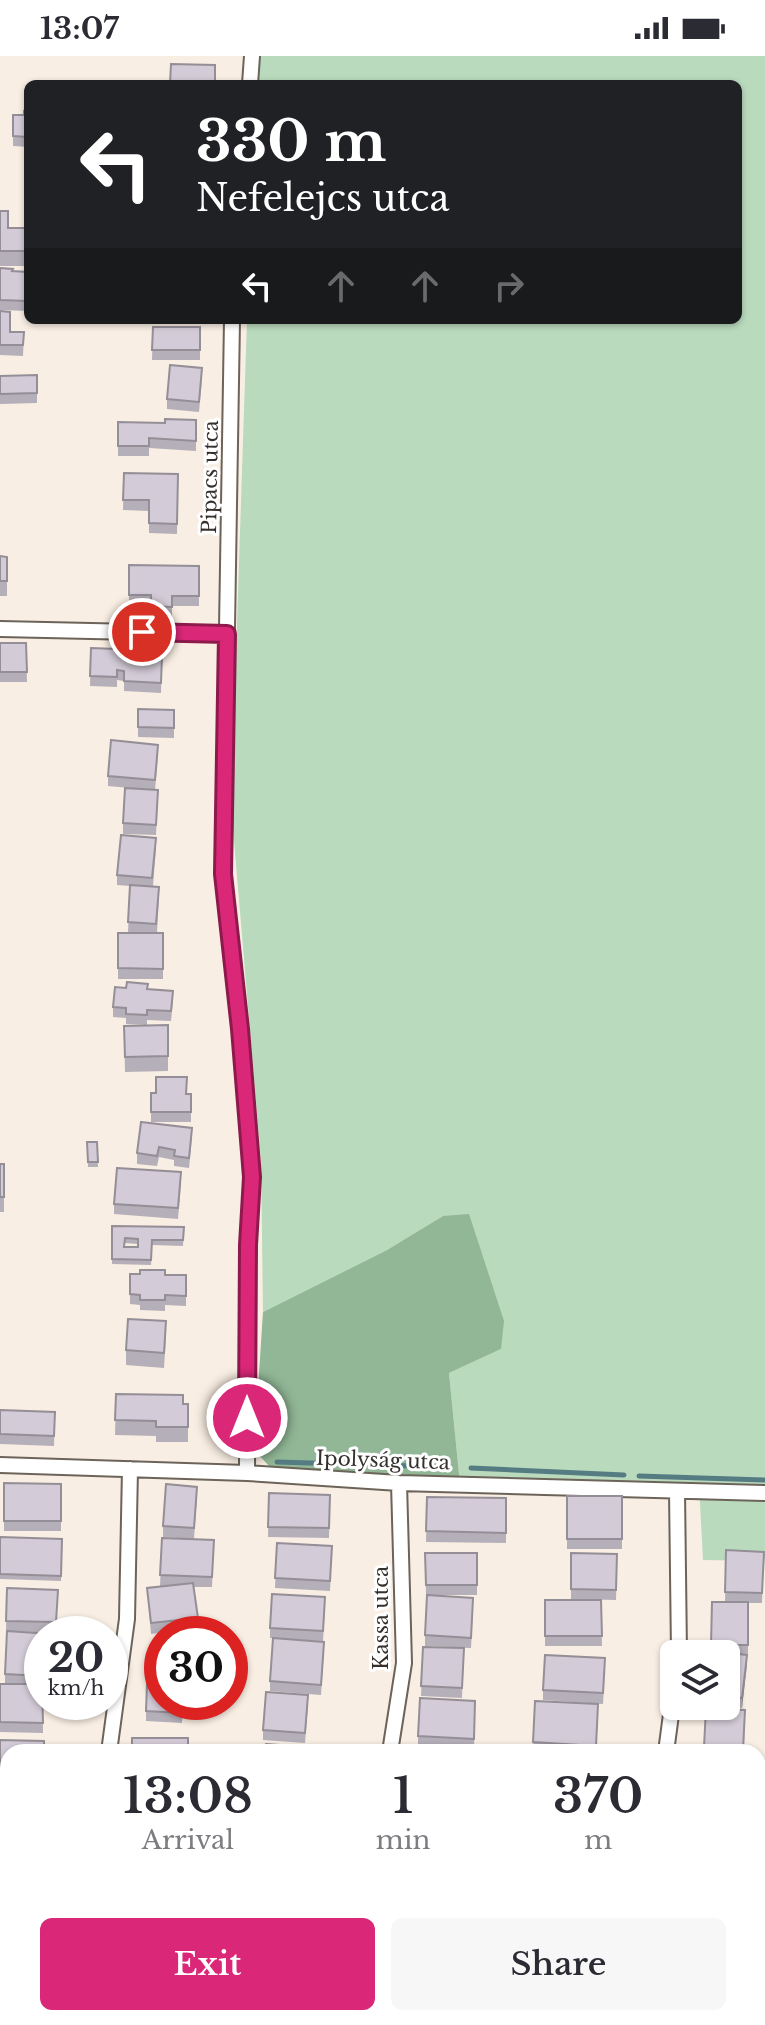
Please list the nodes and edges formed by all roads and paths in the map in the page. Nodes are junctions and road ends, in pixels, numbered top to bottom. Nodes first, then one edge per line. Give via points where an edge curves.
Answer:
1 (252, 56) edge
2 (250, 80) edge
3 (232, 324) edge
4 (0, 629) edge
5 (227, 634) junction
6 (0, 1465) edge
7 (130, 1469) junction
8 (247, 1473) junction
9 (399, 1483) junction
10 (677, 1491) junction
11 (765, 1493) edge
12 (679, 1640) edge
13 (670, 1720) edge
14 (110, 1744) edge
15 (391, 1744) edge
16 (667, 1744) edge

1 - 2 street
3 - 5 street, Pipacs utca
4 - 5 street
5 - 8 street, Pipacs utca via 223,874 252,1177
6 - 7 street, Ipolyság utca
7 - 8 street, Ipolyság utca
7 - 14 street via 127,1619
8 - 9 street, Ipolyság utca
9 - 10 street, Ipolyság utca
9 - 15 street, Kassa utca via 404,1663
10 - 11 street, Ipolyság utca
10 - 12 street
13 - 16 street

